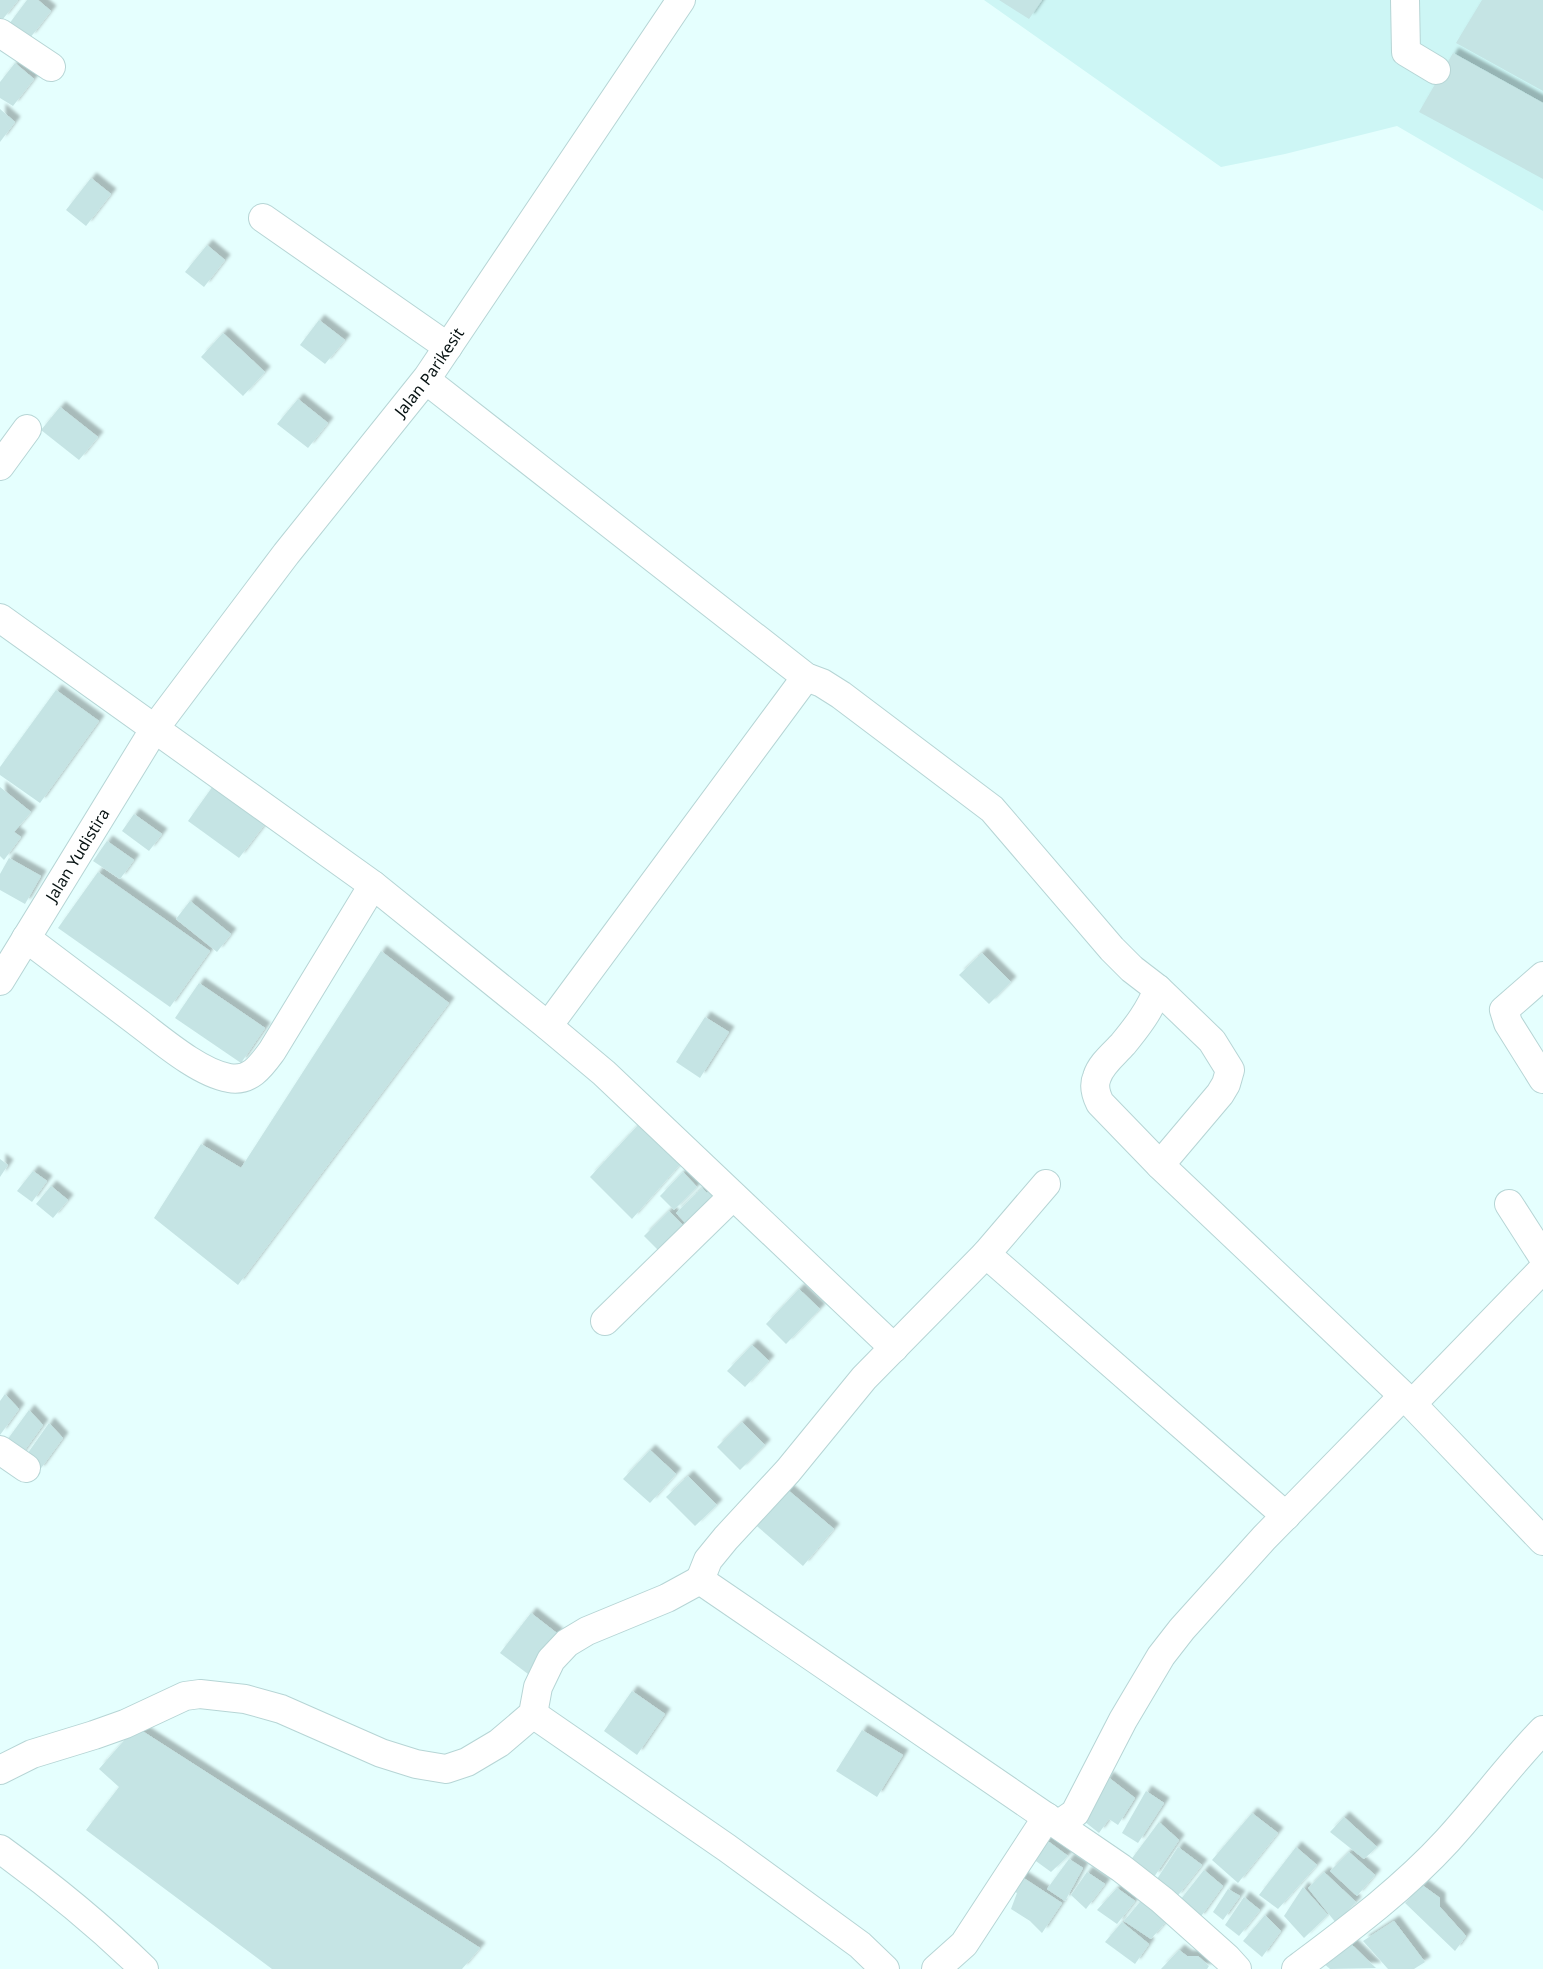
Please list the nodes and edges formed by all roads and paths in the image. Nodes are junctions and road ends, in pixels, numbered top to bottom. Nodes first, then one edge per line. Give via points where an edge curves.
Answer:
1 (681, 0) edge
2 (1404, 0) edge
3 (0, 33) edge
4 (51, 67) dead end
5 (1436, 70) dead end
6 (263, 218) dead end
7 (448, 347) junction
8 (426, 380) junction
9 (27, 429) dead end
10 (0, 466) edge
11 (0, 618) edge
12 (806, 677) junction
13 (155, 728) junction
14 (373, 885) junction
15 (26, 938) junction
16 (1543, 976) edge
17 (0, 981) edge
18 (1158, 989) junction
19 (548, 1026) junction
20 (1543, 1079) edge
21 (1160, 1166) junction
22 (1046, 1184) dead end
23 (733, 1196) junction
24 (1509, 1204) dead end
25 (986, 1254) junction
26 (1543, 1257) edge
27 (1543, 1269) edge
28 (605, 1321) dead end
29 (894, 1348) junction
30 (1407, 1400) junction
31 (0, 1450) edge
32 (26, 1468) dead end
33 (1286, 1516) junction
34 (1543, 1541) edge
35 (700, 1580) junction
36 (533, 1714) junction
37 (1541, 1737) edge
38 (0, 1770) edge
39 (1053, 1820) junction
40 (0, 1848) edge
41 (144, 1969) edge
42 (885, 1969) edge
43 (936, 1969) edge
44 (1237, 1969) edge
45 (1296, 1969) edge

1 - 7 street, Jalan Parikesit
2 - 5 street via 1406,52
3 - 4 street
6 - 7 street
7 - 8 street, Jalan Parikesit
8 - 12 street
8 - 13 street, Jalan Parikesit via 286,554
9 - 10 street
11 - 13 street
12 - 18 street via 835,691 992,809 1112,949
12 - 19 street
13 - 14 street
13 - 15 street, Jalan Yudistira
14 - 15 street via 272,1051 258,1069 245,1077 230,1078 209,1072
14 - 19 street
15 - 17 street, Jalan Yudistira
16 - 20 street via 1504,1010
18 - 21 street via 1142,1019 1101,1068 1095,1092 1108,1114
18 - 21 street via 1212,1041 1230,1070 1220,1094
19 - 23 street via 604,1073
21 - 30 street
22 - 25 street
23 - 28 street
23 - 29 street
24 - 26 street
25 - 29 street
25 - 33 street
27 - 30 street
29 - 35 street via 726,1538 708,1560
30 - 33 street
30 - 34 street
31 - 32 street
33 - 39 street via 1161,1656 1075,1813
35 - 36 street via 567,1643 550,1660 538,1687
35 - 39 street
36 - 38 street via 499,1743 446,1769 381,1753 281,1709 245,1699 200,1694 185,1696 125,1724 32,1754
36 - 42 street via 736,1854 860,1945
37 - 45 street via 1421,1867
39 - 43 street via 964,1944
39 - 44 street via 1162,1900
40 - 41 street via 105,1931

